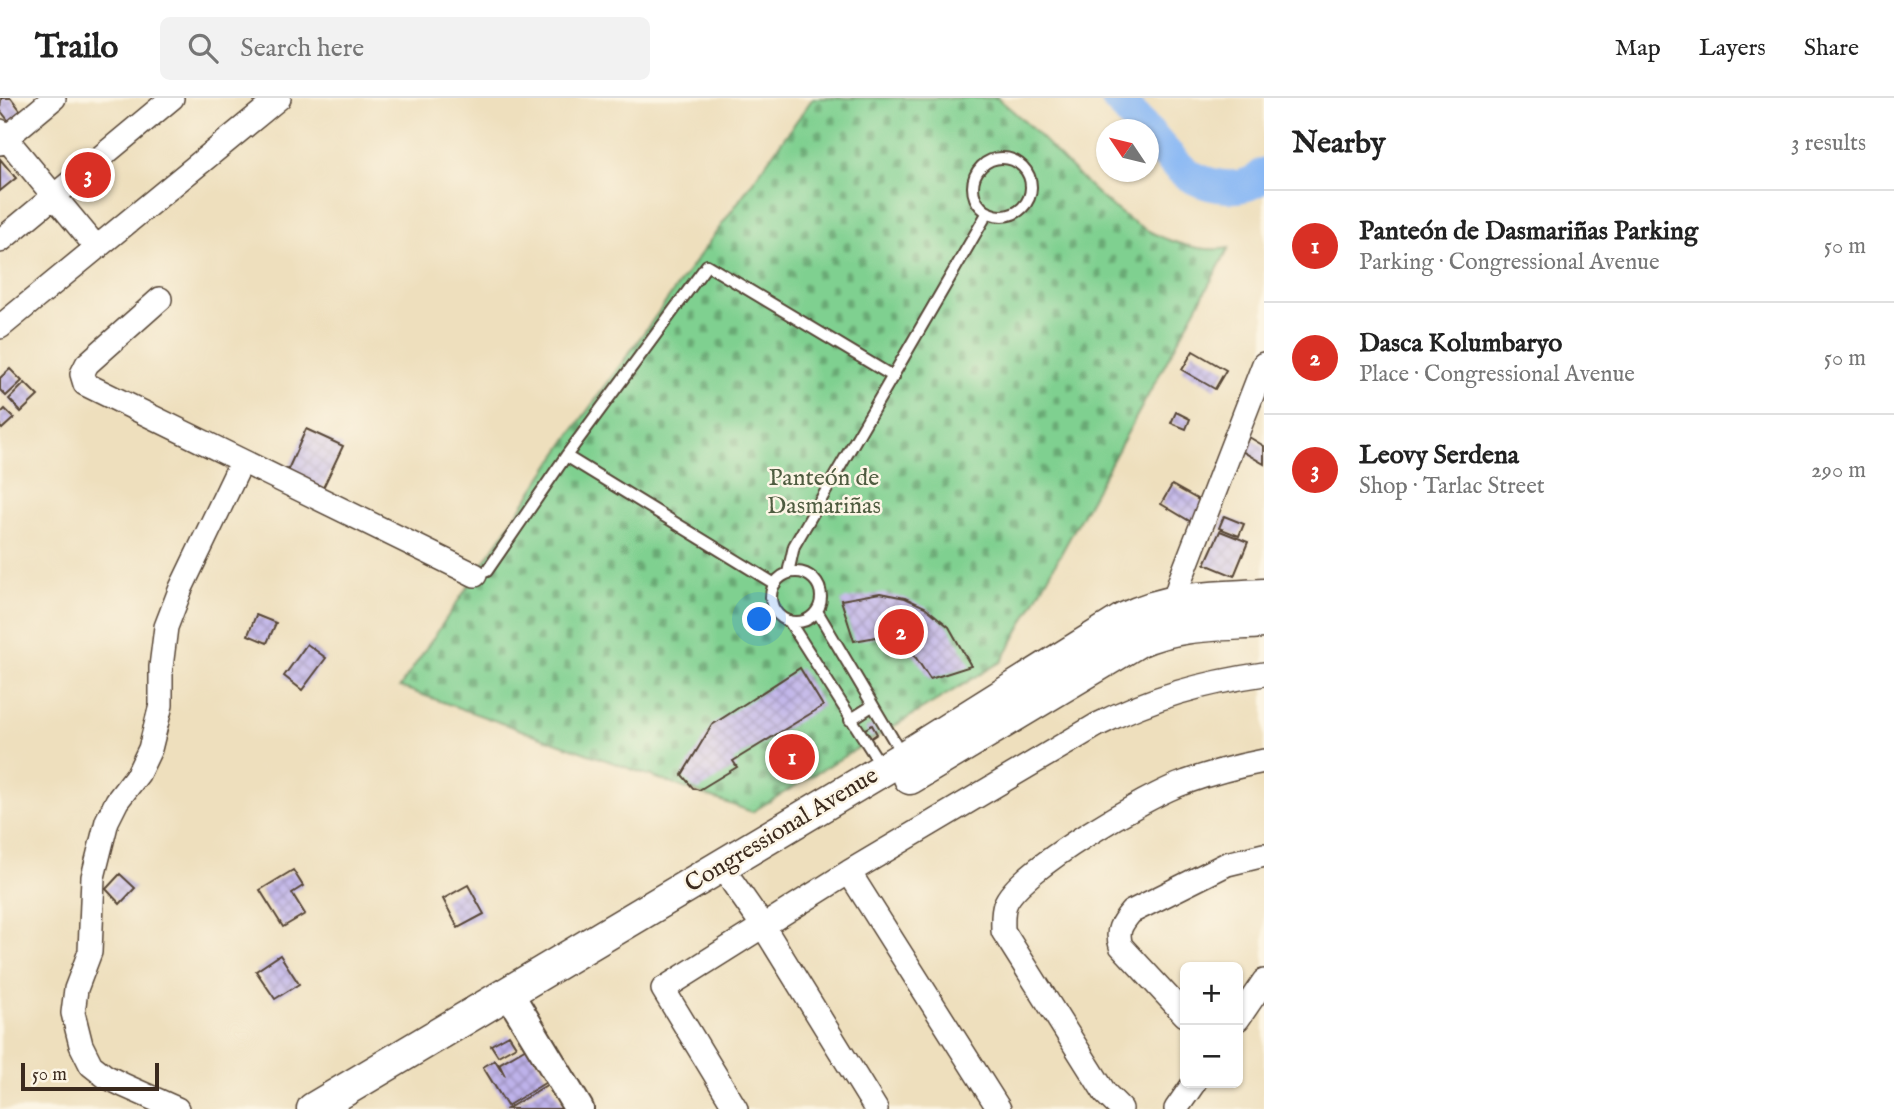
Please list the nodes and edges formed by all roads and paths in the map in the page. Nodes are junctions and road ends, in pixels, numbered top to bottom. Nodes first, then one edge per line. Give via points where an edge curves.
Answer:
1 (54, 98) edge
2 (172, 98) edge
3 (279, 98) edge
4 (2, 137) edge
5 (54, 196) junction
6 (988, 212) junction
7 (0, 241) edge
8 (97, 248) junction
9 (160, 299) dead end
10 (0, 327) edge
11 (1264, 364) edge
12 (894, 377) junction
13 (566, 456) junction
14 (242, 461) junction
15 (788, 573) junction
16 (475, 575) joint
17 (775, 584) junction
18 (1264, 595) edge
19 (817, 611) junction
20 (1174, 614) junction
21 (789, 621) junction
22 (1264, 622) edge
23 (1264, 674) edge
24 (872, 706) junction
25 (850, 720) junction
26 (1264, 761) edge
27 (897, 769) junction
28 (1264, 855) edge
29 (849, 872) junction
30 (733, 883) junction
31 (763, 926) junction
32 (1264, 981) edge
33 (513, 1001) junction
34 (1180, 1010) edge
35 (1243, 1012) edge
36 (1191, 1088) edge
37 (177, 1109) edge
38 (313, 1109) edge
39 (354, 1109) edge
40 (579, 1109) edge
41 (736, 1109) edge
42 (876, 1109) edge
43 (999, 1109) edge
44 (1121, 1109) edge
45 (1176, 1109) edge

1 - 4 street
2 - 5 street
3 - 8 street
4 - 5 street
5 - 7 street
5 - 8 street
6 - 6 lane via 1005,216 1028,202 1029,175 1017,161 997,158 980,168 975,197
6 - 12 lane
8 - 10 street
9 - 14 street via 87,364 82,374 85,384
11 - 20 street
12 - 13 lane via 707,265
12 - 15 lane via 794,546
13 - 16 lane via 487,571
13 - 17 lane
14 - 16 street
14 - 37 street via 166,627 161,705 150,749 107,821 93,877 90,953 76,989 73,1013 91,1065
15 - 17 lane
15 - 19 lane via 805,574 818,585
17 - 21 lane via 773,606
18 - 20 main road, Congressional Avenue
19 - 21 lane via 805,620
19 - 24 lane
20 - 22 main road, Congressional Avenue
20 - 27 main road, Congressional Avenue via 1143,610 1124,619
21 - 25 lane
23 - 29 street via 1202,685 1136,705
24 - 25 lane
24 - 27 lane
25 - 27 lane
26 - 44 street via 1184,782 1120,814 1015,888 1005,904 1003,932 1105,1093
27 - 30 main road, Congressional Avenue
27 - 33 main road, Congressional Avenue
28 - 34 street via 1227,864 1131,912 1121,925 1117,935 1121,946
29 - 31 street
29 - 43 street
30 - 31 street
30 - 33 main road, Congressional Avenue
31 - 41 street via 663,989
31 - 42 street
32 - 35 street
33 - 38 main road, Congressional Avenue
33 - 39 main road, Congressional Avenue
33 - 40 street
36 - 45 street

